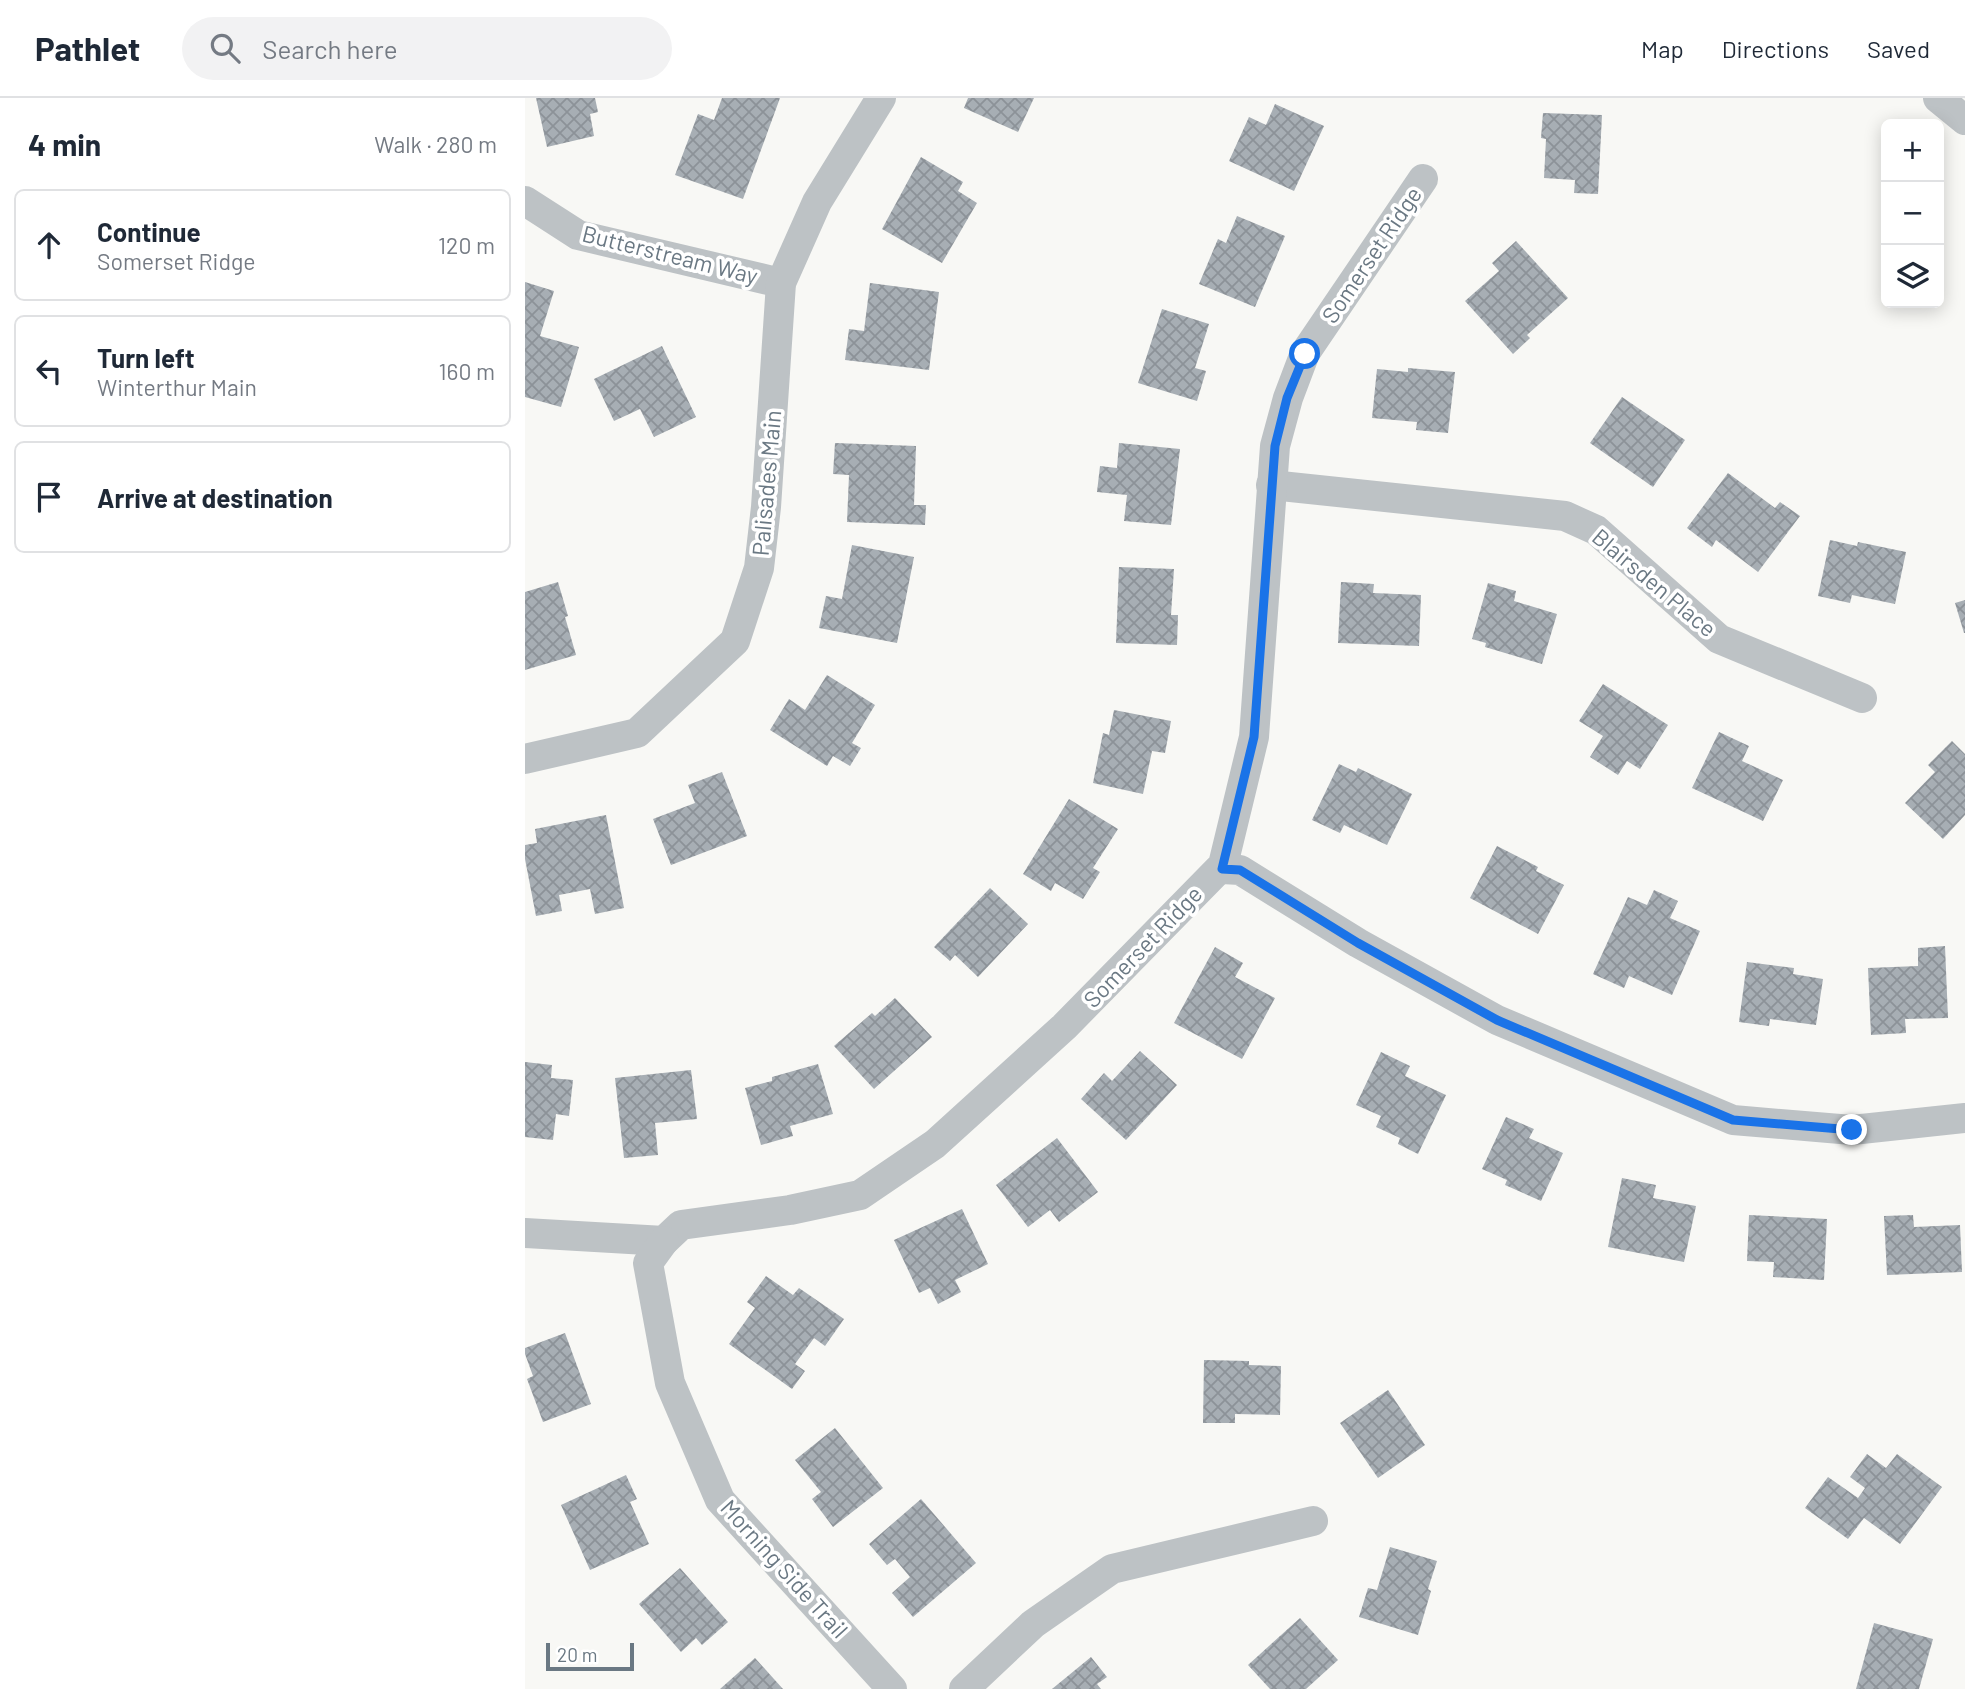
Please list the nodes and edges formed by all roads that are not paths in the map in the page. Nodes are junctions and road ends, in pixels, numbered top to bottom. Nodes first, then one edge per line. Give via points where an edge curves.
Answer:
1 (881, 98) edge
2 (1938, 98) edge
3 (1965, 120) edge
4 (1423, 179) dead end
5 (525, 201) edge
6 (781, 283) junction
7 (1271, 485) junction
8 (1862, 698) dead end
9 (525, 758) edge
10 (1222, 869) junction
11 (1965, 1118) edge
12 (525, 1233) edge
13 (664, 1241) junction
14 (1313, 1521) dead end
15 (892, 1689) edge
16 (964, 1689) edge

1 - 6 street, Palisades Main via 817,202
2 - 3 street
4 - 7 street, Somerset Ridge via 1305,354 1287,398
5 - 6 street, Butterstream Way via 578,235
6 - 9 street, Palisades Main via 759,568 735,640 637,733
7 - 8 street, Blairsden Place via 1565,516 1596,530 1719,639
7 - 10 street, Somerset Ridge via 1254,737
10 - 11 street via 1240,870 1358,943 1497,1020 1733,1120 1852,1130
10 - 13 street, Somerset Ridge via 1064,1027 945,1135 860,1195 681,1225
12 - 13 street
13 - 15 street, Morning Side Trail via 648,1263 670,1383 720,1500
14 - 16 street via 1112,1569 1033,1624

